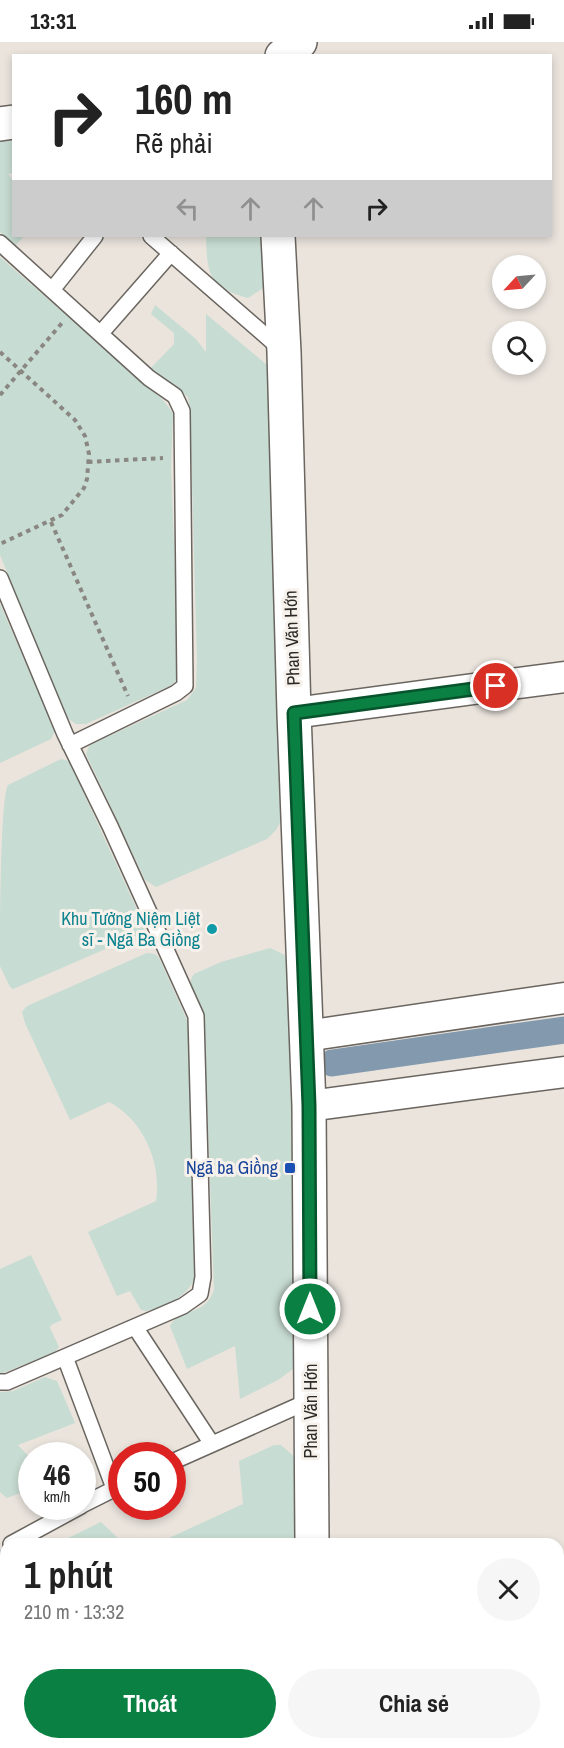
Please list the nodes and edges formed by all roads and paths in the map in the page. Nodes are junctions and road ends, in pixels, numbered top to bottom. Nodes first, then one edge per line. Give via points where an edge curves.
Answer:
1 (300, 42) edge
2 (285, 54) edge
3 (94, 237) edge
4 (152, 237) edge
5 (278, 237) edge
6 (0, 243) edge
7 (171, 253) junction
8 (52, 290) junction
9 (74, 309) junction
10 (101, 333) junction
11 (0, 352) edge
12 (284, 352) junction
13 (21, 371) junction
14 (0, 396) edge
15 (183, 457) junction
16 (88, 462) junction
17 (51, 522) junction
18 (0, 544) edge
19 (0, 578) edge
20 (564, 677) edge
21 (135, 713) junction
22 (294, 713) junction
23 (70, 745) junction
24 (564, 998) edge
25 (306, 1036) junction
26 (564, 1072) edge
27 (309, 1106) junction
28 (135, 1327) junction
29 (65, 1357) junction
30 (0, 1382) edge
31 (311, 1400) junction
32 (212, 1444) junction
33 (186, 1456) edge
34 (108, 1462) edge
35 (56, 1520) edge
36 (22, 1538) edge
37 (312, 1538) edge

1 - 2 main road
3 - 8 lane
4 - 7 lane
5 - 12 main road, Phan Văn Hớn
6 - 8 lane
7 - 10 lane
7 - 12 lane
8 - 9 lane
9 - 10 lane
9 - 13 path
10 - 15 lane via 180,402
11 - 13 path
12 - 22 main road, Phan Văn Hớn
13 - 14 path
13 - 16 path via 81,427 88,444
15 - 16 path
15 - 21 lane via 185,686
16 - 17 path via 84,488 62,515
17 - 18 path
17 - 21 path
19 - 23 lane
20 - 22 street
21 - 23 lane
22 - 25 main road, Phan Văn Hớn
23 - 28 lane via 196,1016 202,1286 200,1294 183,1306
24 - 25 street
25 - 27 main road, Phan Văn Hớn
26 - 27 street
27 - 31 main road, Phan Văn Hớn
28 - 29 lane
28 - 32 lane
29 - 30 lane
29 - 34 lane
31 - 32 lane
31 - 37 main road, Phan Văn Hớn
32 - 33 lane
35 - 36 lane

